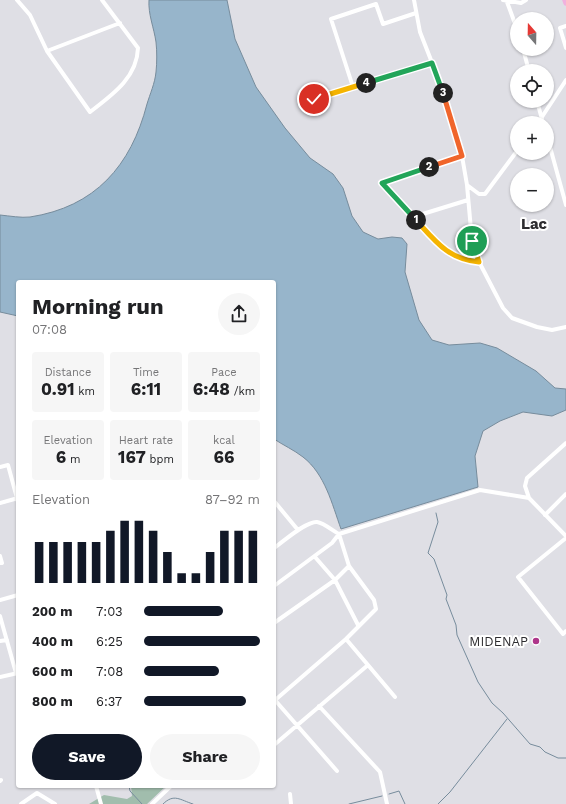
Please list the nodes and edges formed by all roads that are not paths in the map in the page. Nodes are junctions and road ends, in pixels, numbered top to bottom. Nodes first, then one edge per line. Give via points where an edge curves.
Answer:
1 (17, 0) edge
2 (102, 0) edge
3 (414, 0) edge
4 (526, 0) edge
5 (505, 1) edge
6 (416, 13) junction
7 (510, 13) edge
8 (120, 23) junction
9 (566, 26) edge
10 (566, 48) edge
11 (47, 51) junction
12 (432, 63) junction
13 (566, 80) edge
14 (353, 87) junction
15 (314, 99) dead end
16 (543, 116) edge
17 (462, 156) junction
18 (510, 160) edge
19 (554, 160) edge
20 (467, 186) junction
21 (468, 200) junction
22 (566, 205) edge
23 (414, 217) junction
24 (479, 262) junction
25 (566, 327) edge
26 (566, 443) edge
27 (0, 467) edge
28 (16, 492) edge
29 (566, 494) edge
30 (529, 498) junction
31 (16, 499) edge
32 (0, 503) edge
33 (276, 503) edge
34 (545, 514) junction
35 (298, 530) junction
36 (339, 534) junction
37 (566, 537) edge
38 (276, 546) edge
39 (0, 556) edge
40 (314, 557) junction
41 (0, 564) edge
42 (349, 566) junction
43 (335, 580) junction
44 (276, 585) edge
45 (16, 596) edge
46 (0, 600) edge
47 (0, 616) edge
48 (276, 622) edge
49 (358, 625) junction
50 (566, 631) edge
51 (346, 639) junction
52 (7, 640) junction
53 (0, 641) edge
54 (368, 665) junction
55 (16, 670) edge
56 (16, 673) edge
57 (0, 677) edge
58 (395, 697) dead end
59 (276, 698) edge
60 (276, 702) edge
61 (319, 706) junction
62 (296, 725) junction
63 (276, 742) edge
64 (337, 771) dead end
65 (97, 788) edge
66 (169, 788) edge
67 (290, 794) dead end
68 (21, 804) edge
69 (55, 804) edge
70 (101, 804) edge
71 (152, 804) edge
72 (291, 804) edge
73 (387, 804) edge

1 - 11 street via 30,15
2 - 8 street
3 - 6 street
4 - 5 street via 521,3
5 - 7 street
6 - 12 street
6 - 14 street via 383,24 376,4 331,19
8 - 11 street
8 - 11 street via 138,48 135,66 117,90 90,112
9 - 10 street via 560,28
12 - 14 street
12 - 17 street
13 - 16 street
14 - 15 street
17 - 20 street
17 - 23 street via 382,183
18 - 20 street via 485,194 479,194
19 - 22 street
20 - 21 street
21 - 23 street
21 - 24 street via 472,241
23 - 24 street via 444,250 466,261
24 - 25 street via 503,308 512,318 552,330
26 - 30 street via 527,478 525,486
27 - 28 street via 8,465
29 - 34 street
30 - 34 street
30 - 36 street via 480,490
31 - 32 street
33 - 35 street
34 - 37 street
35 - 36 street via 317,522
35 - 38 street
36 - 40 street
36 - 42 street
37 - 50 street via 518,577 563,634
39 - 41 street
40 - 43 street
40 - 44 street
42 - 43 street
42 - 49 street via 374,600 376,609
43 - 48 street
43 - 49 street
45 - 46 street
47 - 52 street
49 - 51 street
51 - 54 street
51 - 59 street
52 - 53 street
52 - 55 street
54 - 58 street
54 - 61 street
56 - 57 street
60 - 62 street
61 - 62 street
61 - 73 street via 380,772
62 - 63 street
62 - 64 street
65 - 70 street
66 - 71 street
67 - 72 street
68 - 69 street via 37,793

